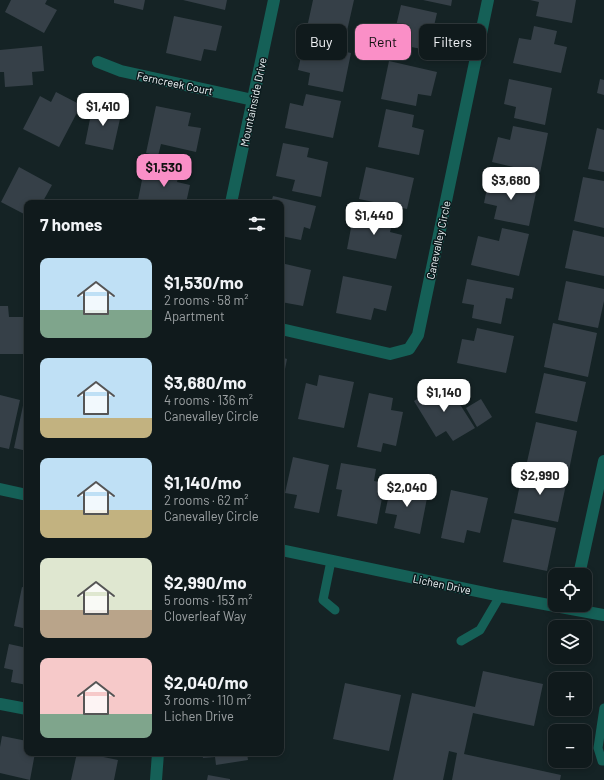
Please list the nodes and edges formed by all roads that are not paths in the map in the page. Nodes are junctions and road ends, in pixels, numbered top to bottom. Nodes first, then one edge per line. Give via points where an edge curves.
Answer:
1 (274, 0) edge
2 (488, 0) edge
3 (98, 62) dead end
4 (253, 100) junction
5 (233, 200) edge
6 (284, 330) edge
7 (604, 461) edge
8 (0, 492) edge
9 (24, 495) edge
10 (284, 551) edge
11 (331, 561) junction
12 (581, 568) edge
13 (500, 596) junction
14 (548, 603) edge
15 (335, 610) dead end
16 (592, 612) edge
17 (604, 615) edge
18 (461, 641) dead end
19 (0, 704) edge
20 (24, 708) edge
21 (604, 708) edge
22 (158, 756) edge
23 (604, 761) edge
24 (156, 780) edge

1 - 4 street, Mountainside Drive
2 - 6 street, Canevalley Circle via 418,335 409,350 390,354
3 - 4 street, Ferncreek Court via 121,72
4 - 5 street, Mountainside Drive
7 - 12 street
8 - 9 street
10 - 11 street, Lichen Drive
11 - 13 street, Lichen Drive
11 - 15 lane via 323,600
13 - 14 street, Lichen Drive
13 - 18 lane via 480,630
16 - 17 street, Lichen Drive
19 - 20 street
21 - 23 lane via 598,748
22 - 24 street

